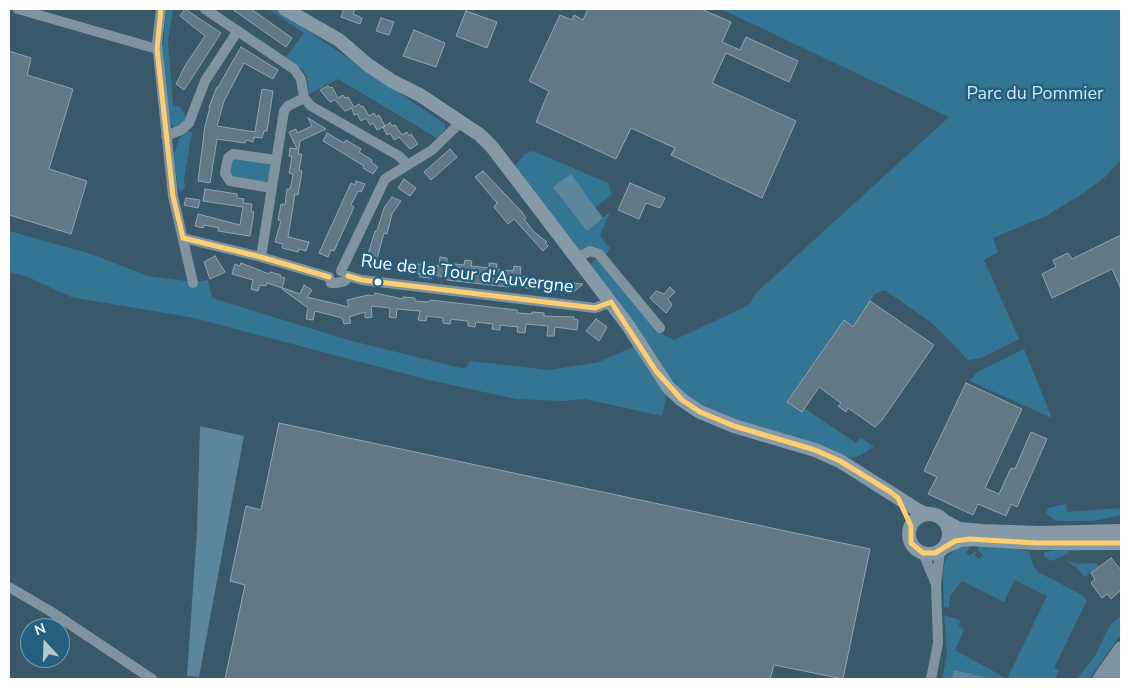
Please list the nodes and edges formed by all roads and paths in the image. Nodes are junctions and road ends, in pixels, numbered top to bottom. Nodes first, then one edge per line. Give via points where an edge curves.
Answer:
1 (18, 9) edge
2 (161, 9) edge
3 (205, 9) edge
4 (285, 9) edge
5 (299, 9) edge
6 (312, 23) junction
7 (238, 32) junction
8 (157, 49) junction
9 (304, 98) junction
10 (461, 122) junction
11 (166, 136) junction
12 (276, 160) junction
13 (407, 164) junction
14 (272, 188) junction
15 (183, 238) junction
16 (261, 257) junction
17 (577, 258) junction
18 (345, 274) junction
19 (194, 282) dead end
20 (611, 302) junction
21 (660, 328) dead end
22 (898, 498) junction
23 (927, 514) junction
24 (946, 522) junction
25 (911, 526) junction
26 (1121, 531) edge
27 (1121, 543) edge
28 (942, 549) junction
29 (923, 553) junction
30 (936, 585) junction
31 (9, 587) edge
32 (1121, 649) edge
33 (1121, 670) edge
34 (152, 679) edge
35 (931, 679) edge
36 (1100, 679) edge
37 (1112, 679) edge

1 - 8 street
2 - 8 street
3 - 7 street
4 - 6 main road
5 - 6 main road
6 - 10 main road via 345,45 373,58
7 - 9 street via 297,72
7 - 11 street via 205,80 187,126
8 - 11 street
9 - 12 street via 284,109
9 - 13 street
10 - 13 street via 432,150
10 - 17 main road via 492,147
11 - 15 street via 175,208
12 - 14 street
12 - 14 street via 233,154 228,158 225,173 230,181
13 - 18 street via 383,182
14 - 16 street
15 - 16 street
15 - 19 street
16 - 18 street via 329,277
17 - 20 main road
17 - 21 street via 590,251 599,254
18 - 20 street, Rue de la Tour d'Auvergne via 362,280 595,308
20 - 22 main road via 668,387 700,412 734,426 815,450 840,461
22 - 23 main road
22 - 25 main road
23 - 24 main road
23 - 25 main road via 920,516
24 - 26 main road via 960,529 982,531
24 - 28 main road via 949,532
25 - 29 main road via 911,543
27 - 28 main road via 969,539 955,541
28 - 29 main road
28 - 30 street
29 - 30 street
30 - 35 street via 938,643
31 - 34 street
32 - 36 main road
33 - 37 main road

